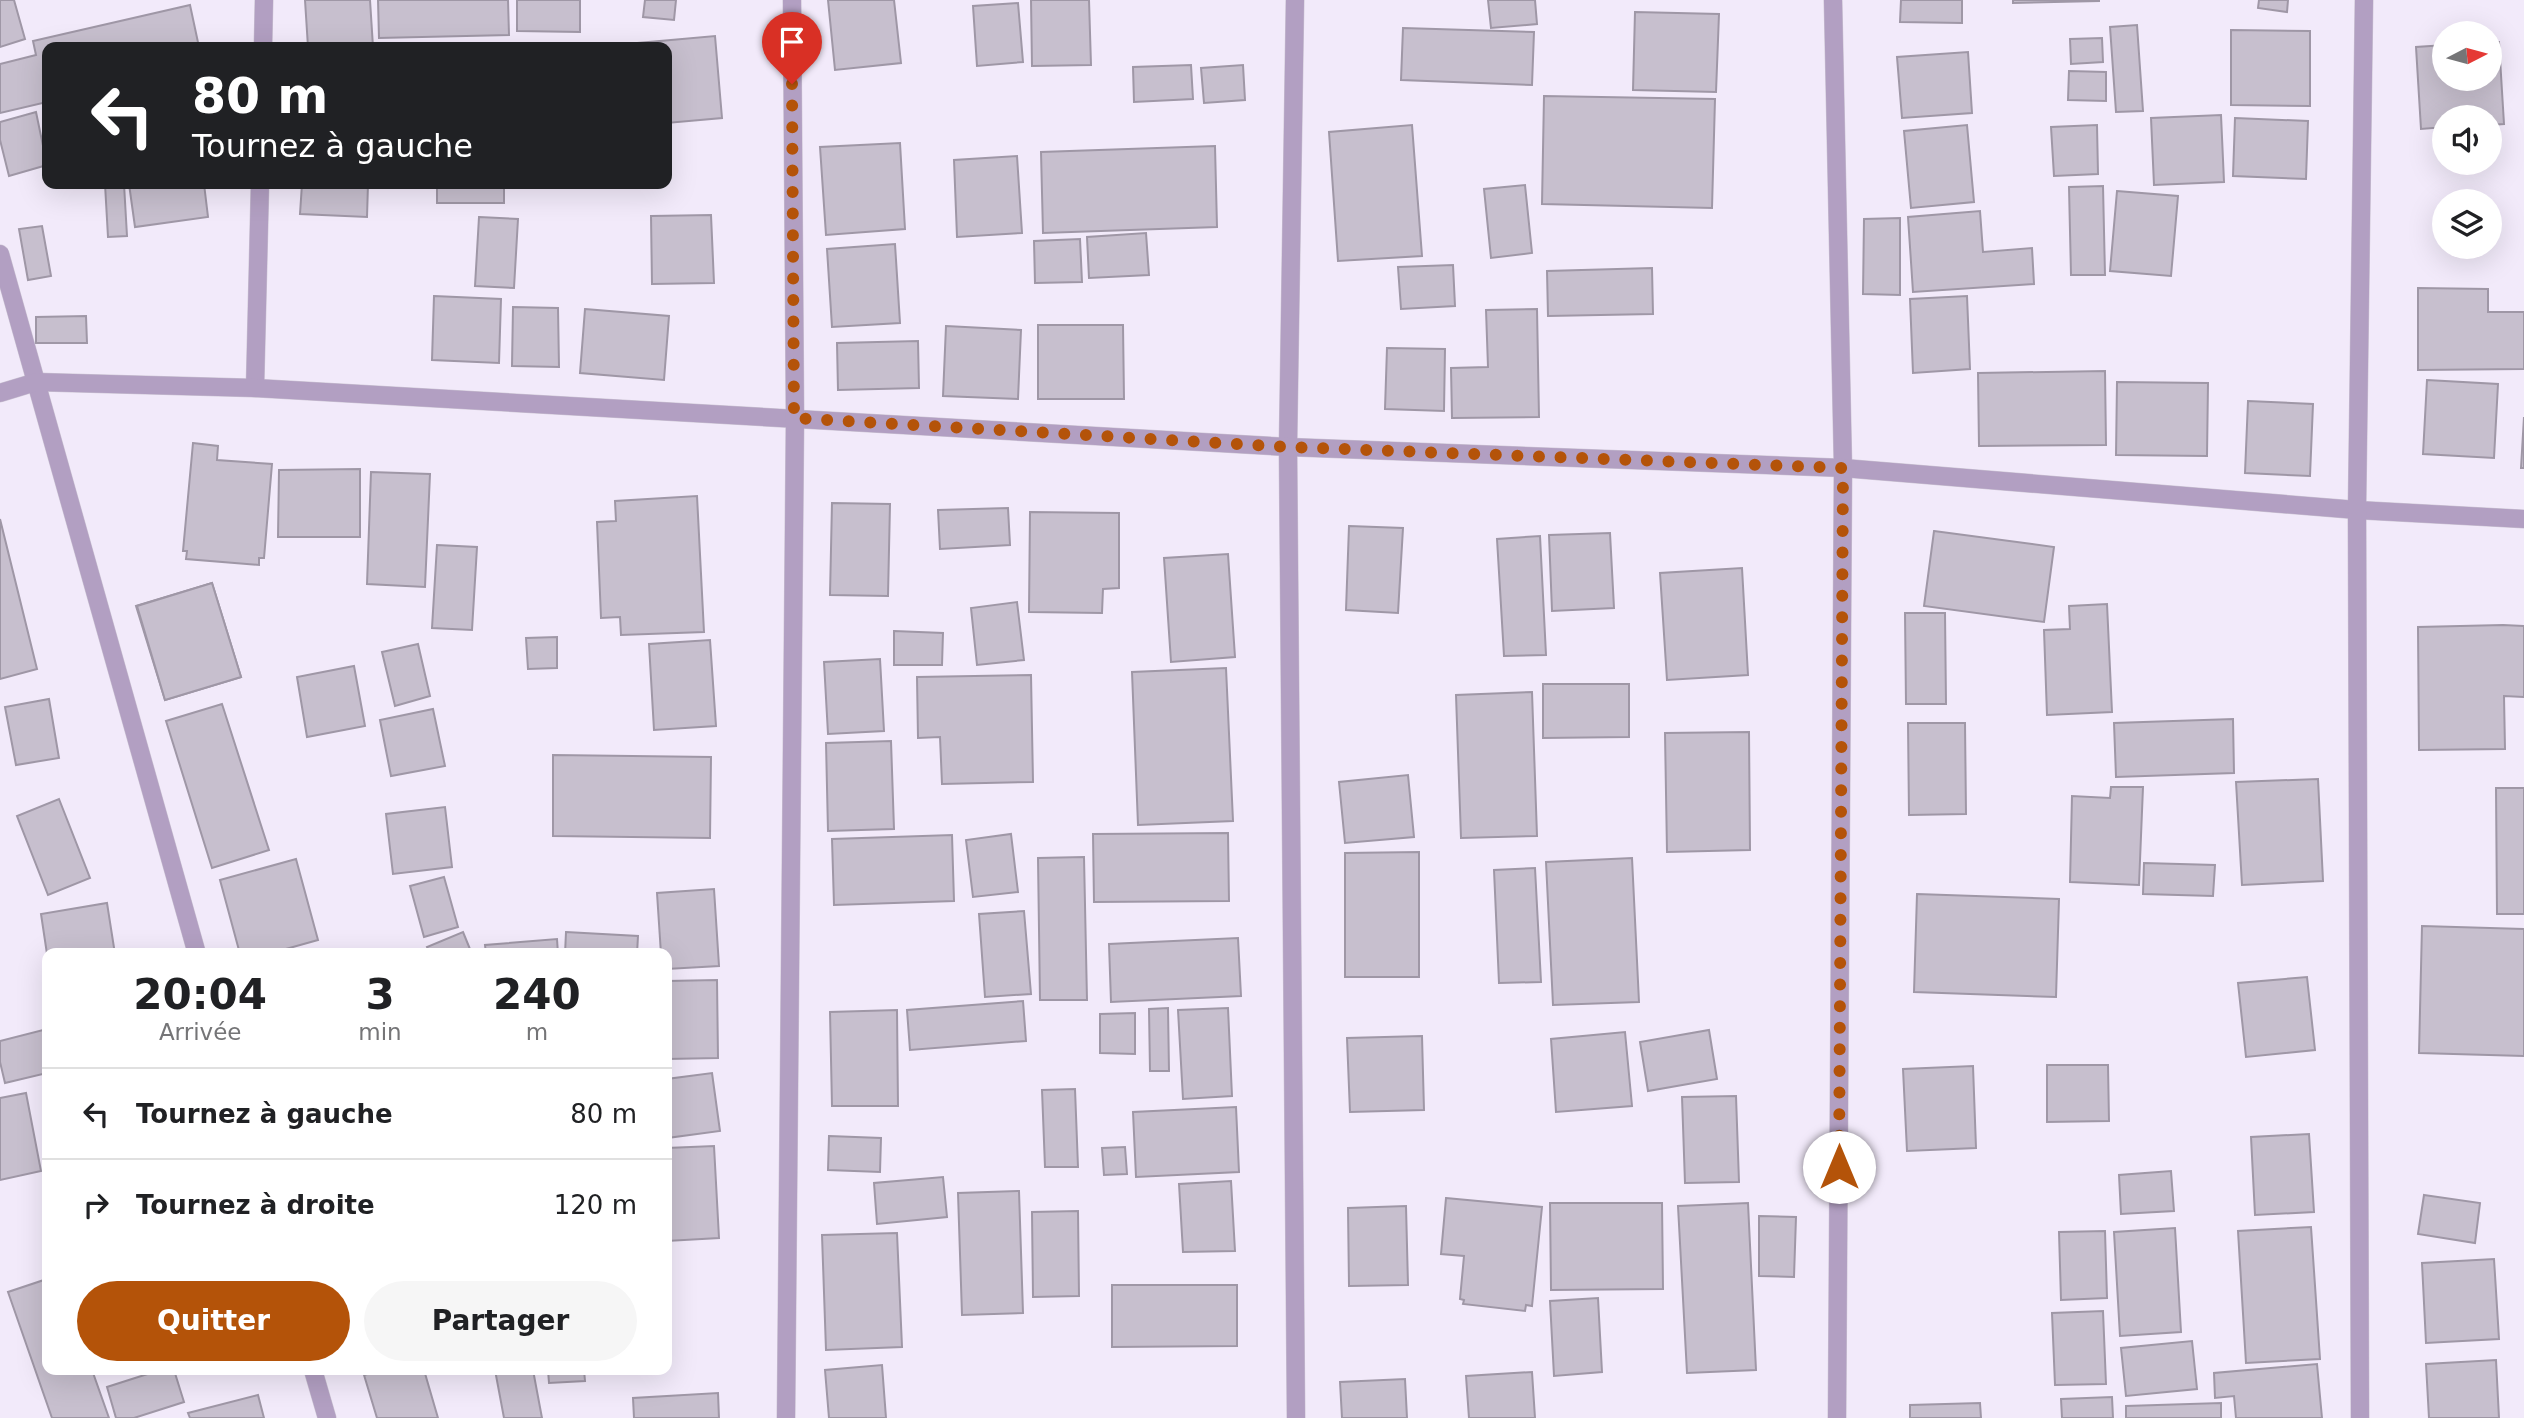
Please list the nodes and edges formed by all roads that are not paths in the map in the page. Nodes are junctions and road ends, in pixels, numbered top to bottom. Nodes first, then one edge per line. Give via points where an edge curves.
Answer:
1 (264, 0) edge
2 (792, 0) edge
3 (1295, 0) edge
4 (1833, 0) edge
5 (2364, 0) edge
6 (263, 42) edge
7 (260, 189) edge
8 (0, 254) edge
9 (36, 382) junction
10 (255, 388) junction
11 (0, 393) edge
12 (794, 418) junction
13 (1289, 447) junction
14 (1843, 468) junction
15 (2357, 510) junction
16 (2524, 519) edge
17 (195, 948) edge
18 (314, 1375) edge
19 (327, 1418) edge
20 (786, 1418) edge
21 (1296, 1418) edge
22 (1837, 1418) edge
23 (2360, 1418) edge

1 - 6 street
2 - 12 street
3 - 13 street
4 - 14 street
5 - 15 street
7 - 10 street
8 - 9 street
9 - 10 street
9 - 11 street
9 - 17 street
10 - 12 street
12 - 13 street
12 - 20 street
13 - 14 street
13 - 21 street
14 - 15 street
14 - 22 street
15 - 16 street
15 - 23 street
18 - 19 street

